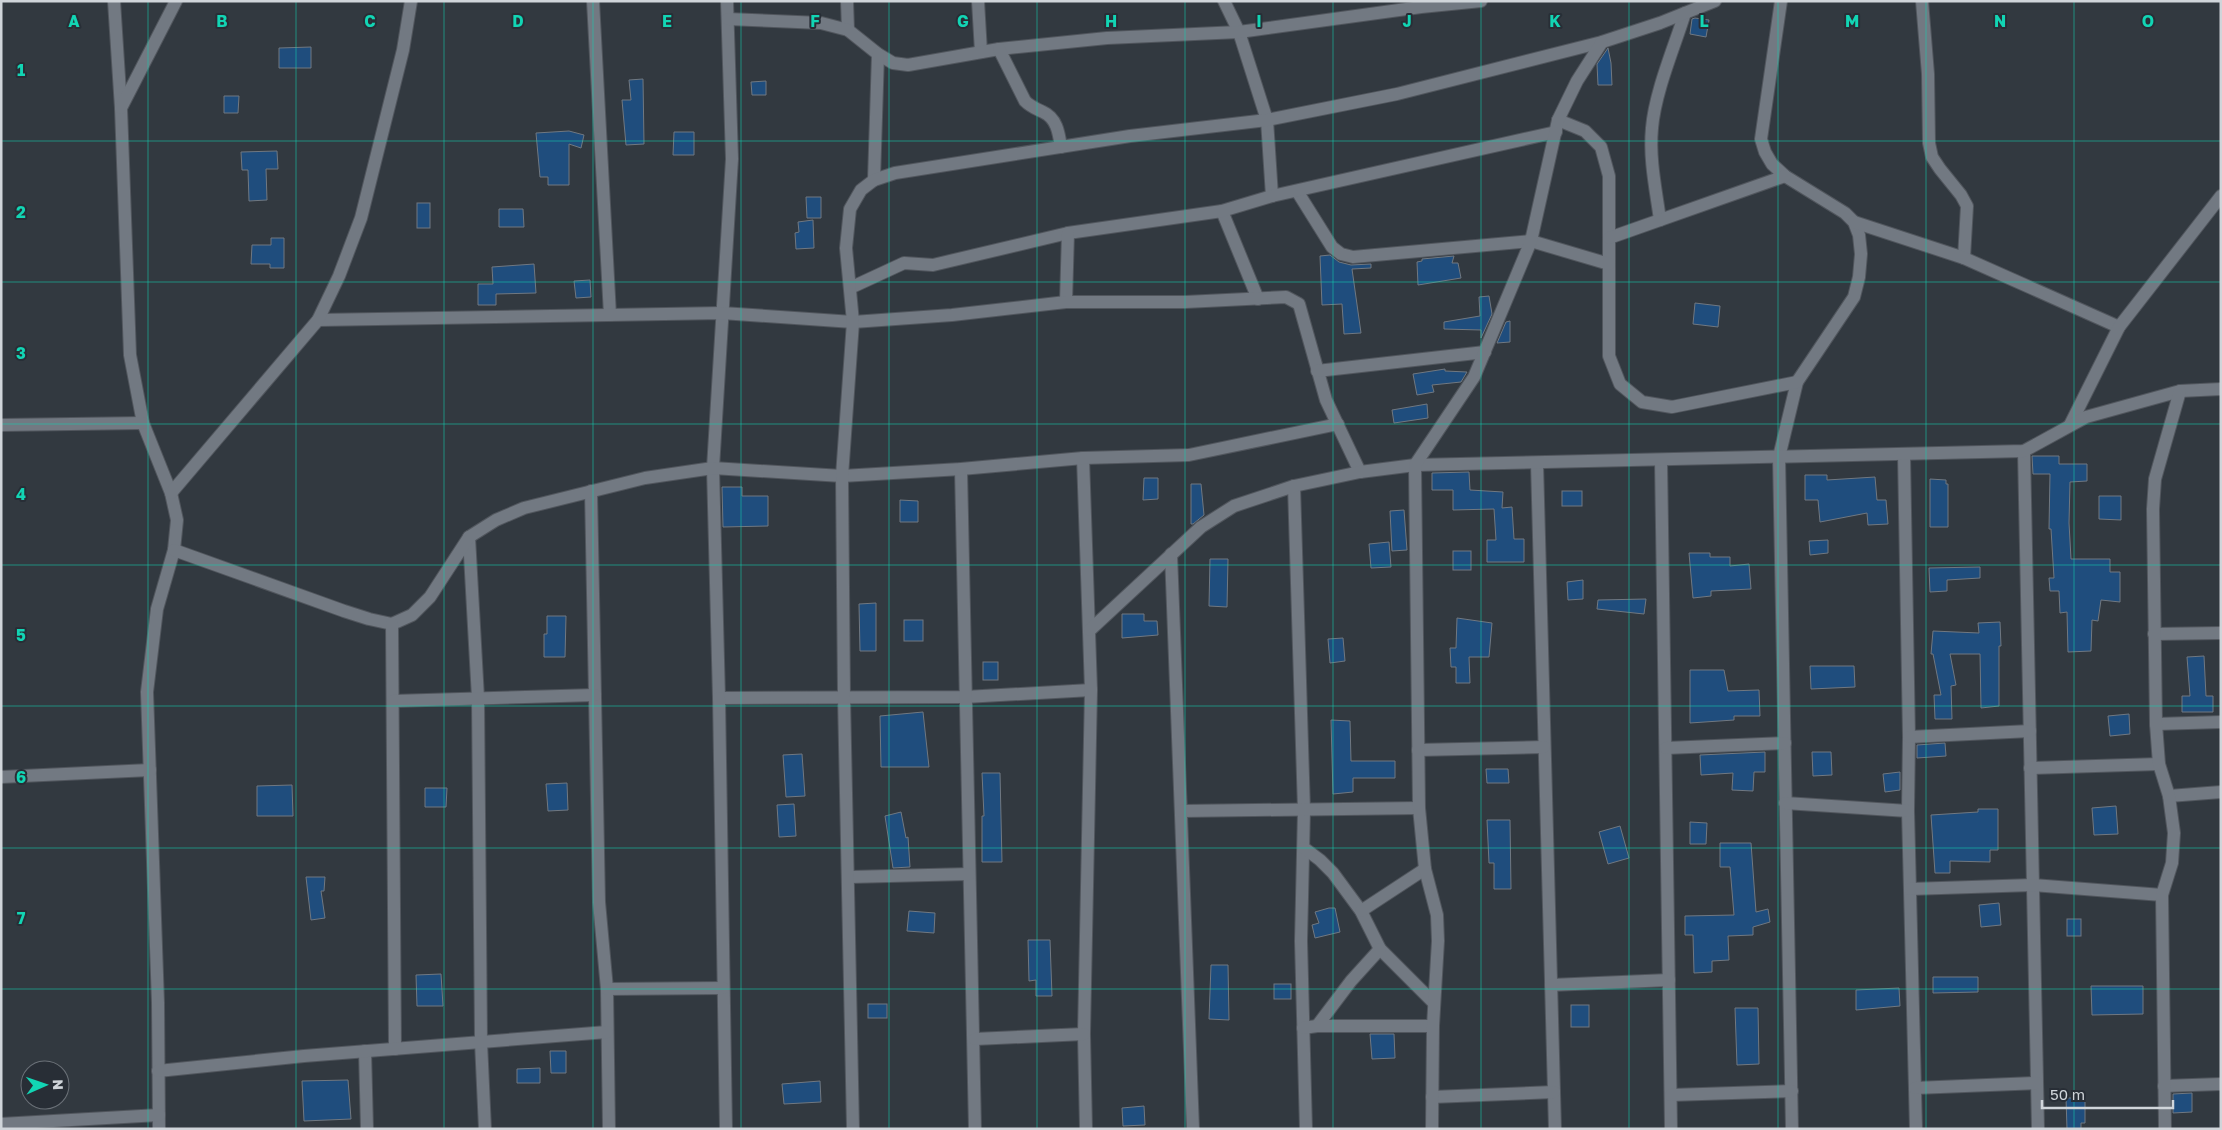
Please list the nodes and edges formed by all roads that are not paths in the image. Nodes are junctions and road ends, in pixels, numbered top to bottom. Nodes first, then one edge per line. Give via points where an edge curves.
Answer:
1 (114, 1) edge
2 (176, 1) edge
3 (411, 1) edge
4 (593, 1) edge
5 (727, 1) edge
6 (847, 1) edge
7 (978, 1) edge
8 (1224, 1) edge
9 (1481, 1) edge
10 (1715, 1) edge
11 (1781, 1) edge
12 (1922, 1) edge
13 (1685, 13) junction
14 (728, 19) junction
15 (848, 30) junction
16 (1239, 32) junction
17 (1602, 42) junction
18 (998, 50) junction
19 (981, 52) junction
20 (878, 54) junction
21 (121, 108) junction
22 (1266, 120) junction
23 (1557, 126) junction
24 (1061, 147) junction
25 (1784, 176) junction
26 (874, 180) junction
27 (1297, 191) junction
28 (1272, 196) junction
29 (2221, 196) edge
30 (1222, 211) junction
31 (1660, 220) junction
32 (1854, 222) junction
33 (1068, 233) junction
34 (1609, 238) junction
35 (1531, 241) junction
36 (1964, 258) junction
37 (1609, 264) junction
38 (850, 288) junction
39 (1258, 299) junction
40 (1066, 302) junction
41 (722, 313) junction
42 (610, 315) junction
43 (318, 320) junction
44 (853, 322) junction
45 (2119, 327) junction
46 (1485, 352) junction
47 (1317, 371) junction
48 (1797, 382) junction
49 (2221, 389) edge
50 (2180, 391) junction
51 (142, 423) junction
52 (1338, 424) junction
53 (2070, 425) junction
54 (1, 426) edge
55 (2024, 451) junction
56 (1904, 454) junction
57 (1779, 457) junction
58 (1083, 458) junction
59 (1661, 460) junction
60 (1537, 463) junction
61 (1415, 465) junction
62 (713, 468) junction
63 (961, 470) junction
64 (1360, 472) junction
65 (842, 476) junction
66 (1294, 486) junction
67 (591, 491) junction
68 (171, 493) junction
69 (469, 537) junction
70 (174, 550) junction
71 (1171, 554) junction
72 (392, 624) junction
73 (1090, 630) junction
74 (2221, 633) edge
75 (2154, 634) junction
76 (1091, 690) junction
77 (595, 695) junction
78 (965, 697) junction
79 (478, 698) junction
80 (719, 698) junction
81 (844, 698) junction
82 (393, 701) junction
83 (2221, 722) edge
84 (2156, 724) junction
85 (2030, 731) junction
86 (1909, 737) junction
87 (1785, 744) junction
88 (1544, 747) junction
89 (1666, 748) junction
90 (1418, 750) junction
91 (2159, 764) junction
92 (2030, 768) junction
93 (150, 770) junction
94 (1, 777) edge
95 (2221, 792) edge
96 (2169, 796) junction
97 (1785, 804) junction
98 (1419, 808) junction
99 (1304, 810) junction
100 (1181, 811) junction
101 (1908, 811) junction
102 (1304, 848) junction
103 (1425, 869) junction
104 (968, 874) junction
105 (849, 877) junction
106 (2033, 885) junction
107 (1910, 889) junction
108 (2162, 895) junction
109 (1361, 911) junction
110 (1380, 949) junction
111 (1669, 980) junction
112 (1551, 984) junction
113 (724, 988) junction
114 (606, 989) junction
115 (1434, 1002) junction
116 (1317, 1026) junction
117 (1432, 1026) junction
118 (1304, 1028) junction
119 (607, 1032) junction
120 (1084, 1034) junction
121 (975, 1040) junction
122 (481, 1042) junction
123 (395, 1049) junction
124 (365, 1051) junction
125 (158, 1071) junction
126 (2037, 1084) junction
127 (2221, 1084) edge
128 (2164, 1086) junction
129 (1915, 1088) junction
130 (1792, 1091) junction
131 (1554, 1092) junction
132 (1671, 1095) junction
133 (1432, 1097) junction
134 (159, 1114) junction
135 (1, 1124) edge
136 (160, 1129) edge
137 (367, 1129) edge
138 (485, 1129) edge
139 (609, 1129) edge
140 (726, 1129) edge
141 (853, 1129) edge
142 (975, 1129) edge
143 (1086, 1129) edge
144 (1193, 1129) edge
145 (1306, 1129) edge
146 (1432, 1129) edge
147 (1555, 1129) edge
148 (1671, 1129) edge
149 (1792, 1129) edge
150 (1916, 1129) edge
151 (2038, 1129) edge
152 (2165, 1129) edge

1 - 21 street
2 - 21 street
3 - 43 street via 403,50 361,218
4 - 42 street
5 - 14 street
6 - 15 street
7 - 19 street
8 - 16 street
9 - 16 street
10 - 13 street
11 - 25 street via 1761,139 1772,164
12 - 36 street via 1929,143 1932,157 1967,206
13 - 17 street
13 - 31 street via 1652,127 1651,153
14 - 15 street via 821,23
14 - 41 street via 732,159
15 - 20 street
16 - 18 street via 1107,38
16 - 22 street
17 - 22 street via 1397,94
17 - 23 street via 1577,81
18 - 19 street
18 - 24 street via 1025,101 1030,107 1050,116
19 - 20 street via 908,65 893,63
20 - 26 street
21 - 51 street via 130,355
22 - 24 street
22 - 28 street
23 - 27 street
23 - 34 street via 1585,131 1601,147 1609,176
23 - 35 street
24 - 26 street via 895,173
25 - 31 street
25 - 32 street via 1845,213
26 - 38 street via 861,190 850,209 846,248
27 - 28 street
27 - 35 street via 1332,247 1341,254 1353,256
28 - 30 street
29 - 45 street
30 - 33 street
30 - 39 street
31 - 34 street
32 - 36 street
32 - 48 street via 1861,254 1854,297
33 - 38 street via 933,265 904,263
33 - 40 street
34 - 37 street
35 - 37 street
35 - 46 street
36 - 45 street
37 - 48 street via 1609,356 1620,384 1642,402 1672,407
38 - 44 street
39 - 40 street
39 - 47 street via 1286,297 1299,304
40 - 44 street
41 - 42 street
41 - 44 street
41 - 62 street
42 - 43 street
43 - 68 street
44 - 65 street
45 - 53 street
46 - 47 street
46 - 61 street via 1474,377
47 - 52 street
48 - 57 street
49 - 50 street
50 - 53 street via 2086,417
50 - 75 street via 2155,479
51 - 54 street
51 - 68 street
52 - 58 street via 1189,455
52 - 64 street
53 - 55 street
55 - 56 street
55 - 85 street
56 - 57 street
56 - 86 street
57 - 59 street
57 - 87 street
58 - 63 street
58 - 73 street
59 - 60 street
59 - 89 street
60 - 61 street
60 - 88 street
61 - 64 street
61 - 90 street
62 - 65 street
62 - 67 street via 645,478
62 - 80 street
63 - 65 street
63 - 78 street
64 - 66 street
65 - 81 street
66 - 71 street via 1234,506 1201,527
66 - 99 street
67 - 69 street via 524,508
67 - 77 street
68 - 70 street via 177,520
69 - 72 street via 430,597 412,615
69 - 79 street
70 - 72 street via 344,611
70 - 93 street via 157,609 152,644 147,692
71 - 73 street
71 - 100 street
72 - 82 street
73 - 76 street
74 - 75 street
75 - 84 street
76 - 78 street
76 - 120 street
77 - 79 street
77 - 114 street via 599,902
78 - 81 street
78 - 104 street
79 - 82 street
79 - 122 street
80 - 81 street
80 - 113 street
81 - 105 street
82 - 123 street
83 - 84 street
84 - 91 street
85 - 86 street
85 - 92 street
86 - 101 street
87 - 89 street
87 - 97 street
88 - 90 street
88 - 112 street
89 - 111 street
90 - 98 street
91 - 92 street
91 - 96 street
92 - 106 street
93 - 94 street
93 - 125 street
95 - 96 street
96 - 108 street via 2174,843 2172,863
97 - 101 street
97 - 130 street
98 - 99 street
98 - 103 street
99 - 100 street
99 - 102 street
100 - 144 street
101 - 107 street
102 - 109 street via 1333,874
102 - 118 street via 1301,941
103 - 109 street
103 - 115 street via 1437,915
104 - 105 street
104 - 121 street
105 - 141 street
106 - 107 street
106 - 108 street
106 - 126 street
107 - 129 street
108 - 128 street
109 - 110 street
110 - 115 street
110 - 116 street
111 - 112 street
111 - 132 street
112 - 131 street
113 - 114 street
113 - 140 street
114 - 119 street
115 - 117 street
116 - 117 street
116 - 118 street
117 - 133 street
118 - 145 street
119 - 122 street
119 - 139 street
120 - 121 street
120 - 143 street
121 - 142 street
122 - 123 street
122 - 138 street
123 - 124 street
124 - 125 street
124 - 137 street
125 - 134 street
126 - 129 street
126 - 151 street
127 - 128 street
128 - 152 street
129 - 150 street
130 - 132 street
130 - 149 street
131 - 133 street
131 - 147 street
132 - 148 street
133 - 146 street
134 - 135 street
134 - 136 street

